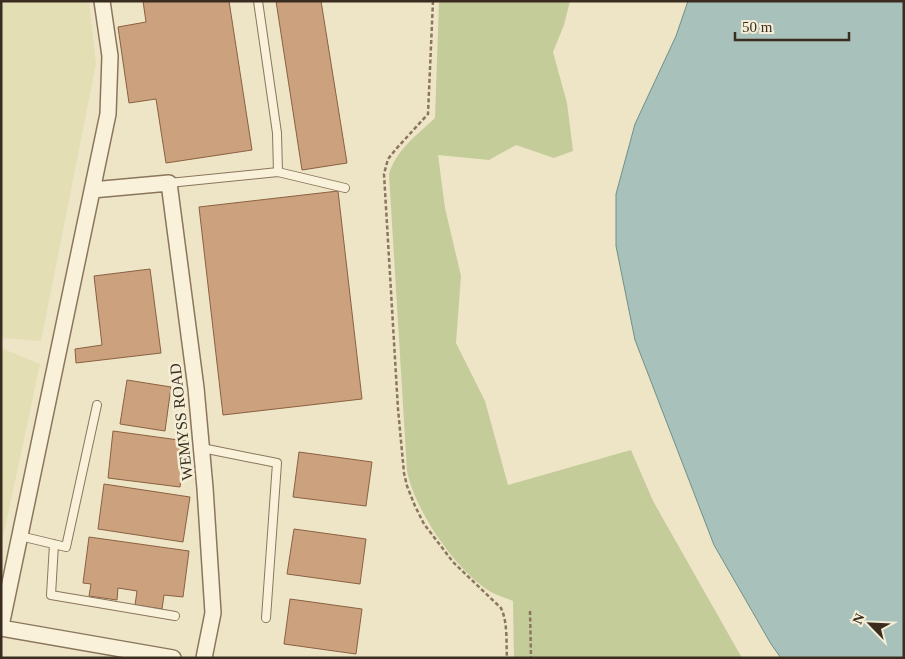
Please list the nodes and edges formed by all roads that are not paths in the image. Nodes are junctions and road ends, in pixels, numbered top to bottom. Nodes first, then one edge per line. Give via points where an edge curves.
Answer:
1 (102, 1) edge
2 (258, 1) edge
3 (278, 172) junction
4 (169, 183) junction
5 (345, 188) dead end
6 (92, 190) junction
7 (97, 405) dead end
8 (202, 448) junction
9 (20, 536) junction
10 (54, 544) junction
11 (175, 616) dead end
12 (266, 618) dead end
13 (1, 627) edge
14 (173, 658) edge
15 (204, 658) edge

1 - 6 street via 110,56 108,114
2 - 3 lane via 277,133
3 - 4 lane
3 - 5 lane
4 - 6 street
4 - 8 street, WEMYSS ROAD
6 - 9 street
7 - 10 lane via 66,547
8 - 12 lane via 277,463
8 - 15 street, WEMYSS ROAD via 214,613
9 - 10 lane
9 - 13 street
10 - 11 lane via 51,595
13 - 14 street

